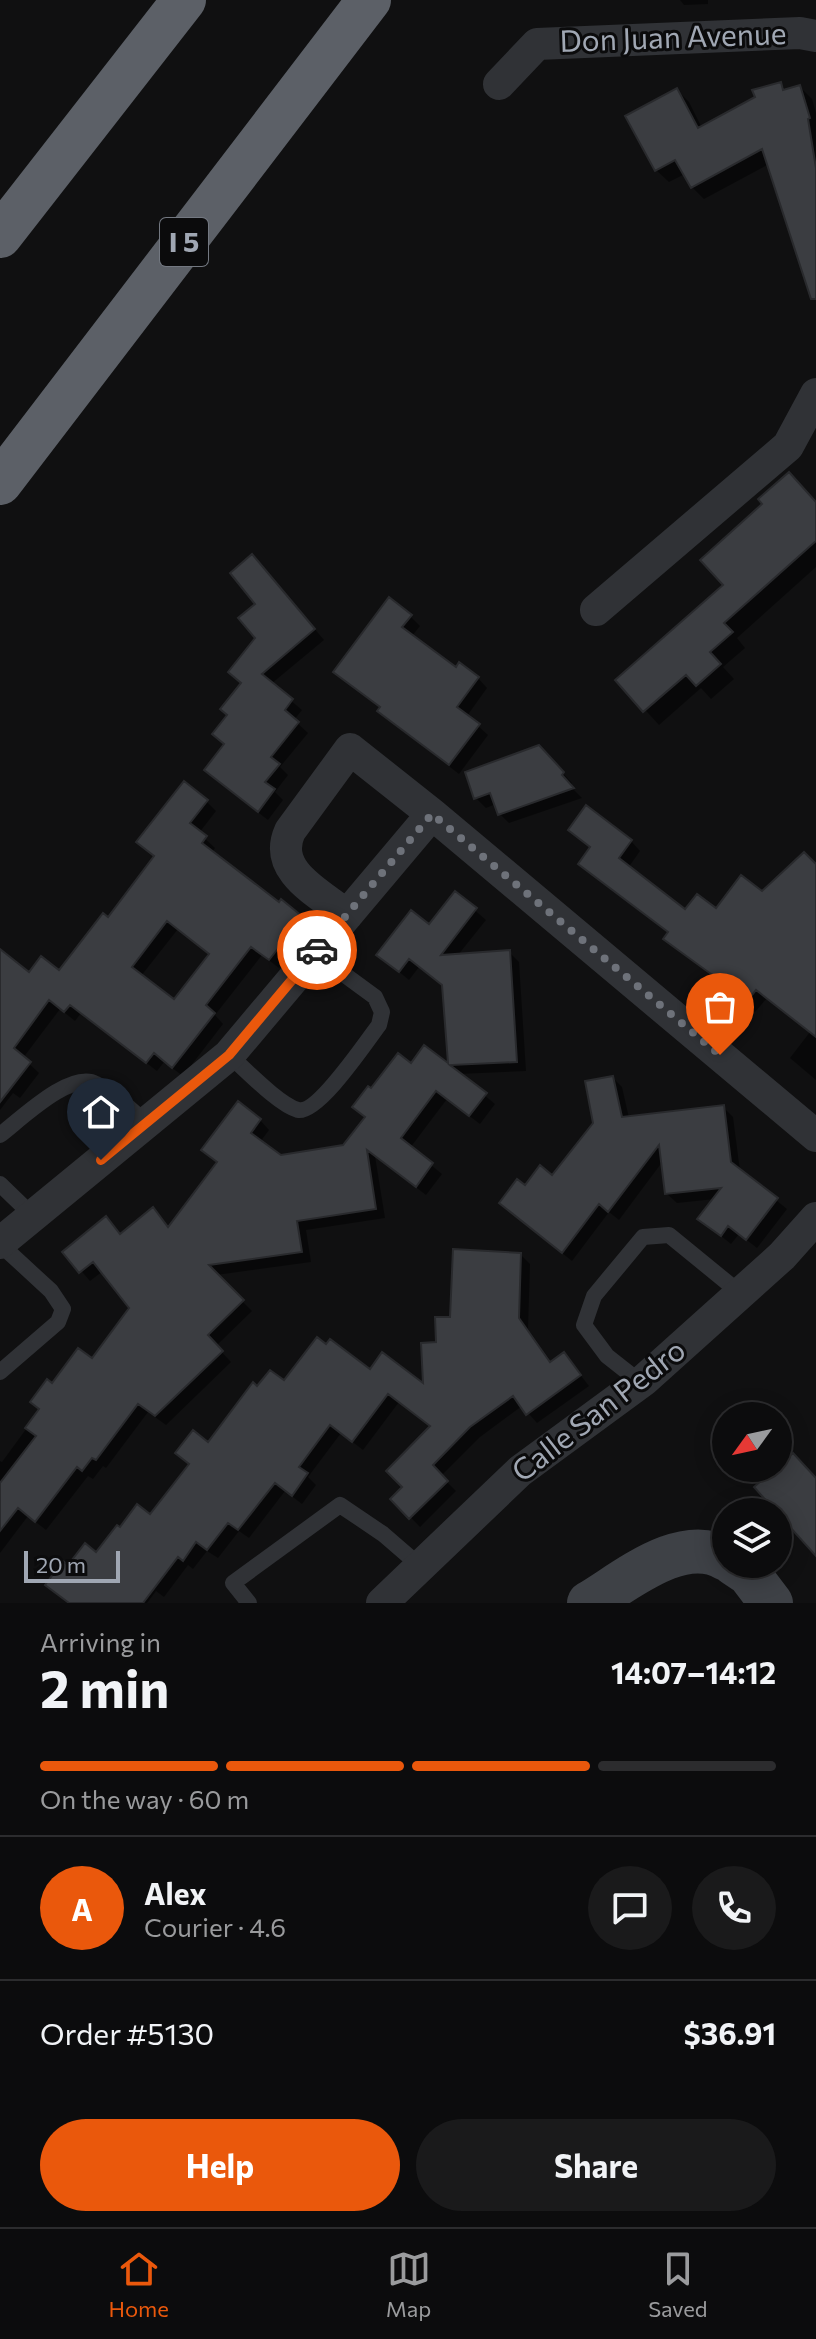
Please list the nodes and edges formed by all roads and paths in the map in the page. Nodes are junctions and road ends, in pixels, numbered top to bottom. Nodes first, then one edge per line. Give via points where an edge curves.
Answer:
1 (184, 0) edge
2 (369, 0) edge
3 (816, 36) edge
4 (499, 84) dead end
5 (0, 236) edge
6 (816, 394) edge
7 (0, 483) edge
8 (596, 610) dead end
9 (432, 814) junction
10 (347, 915) junction
11 (315, 953) junction
12 (229, 1055) junction
13 (147, 1123) junction
14 (0, 1135) edge
15 (816, 1136) edge
16 (0, 1184) edge
17 (33, 1216) junction
18 (816, 1218) edge
19 (0, 1244) edge
20 (740, 1293) junction
21 (0, 1372) edge
22 (640, 1382) junction
23 (712, 1555) edge
24 (420, 1566) junction
25 (249, 1603) edge
26 (382, 1603) edge
27 (589, 1603) edge

1 - 5 highway
2 - 7 highway, I 5
3 - 4 street, Don Juan Avenue via 537,44
6 - 8 street via 788,446
9 - 10 street
9 - 10 street via 350,749 284,843 293,873
9 - 15 street
10 - 11 street
11 - 12 street
11 - 12 lane via 375,997 382,1012 379,1025 320,1100 297,1110
12 - 13 street
13 - 14 lane via 85,1080 60,1090
13 - 17 street
16 - 17 lane
17 - 19 street
18 - 20 street, Calle San Pedro
19 - 21 lane via 63,1309 58,1322
20 - 22 street, Calle San Pedro
20 - 22 lane via 669,1235 643,1237 594,1296 584,1325 607,1356
22 - 24 street, Calle San Pedro via 520,1471
23 - 27 street via 691,1551 662,1560
24 - 25 lane via 340,1505 233,1583
24 - 26 street, Calle San Pedro

